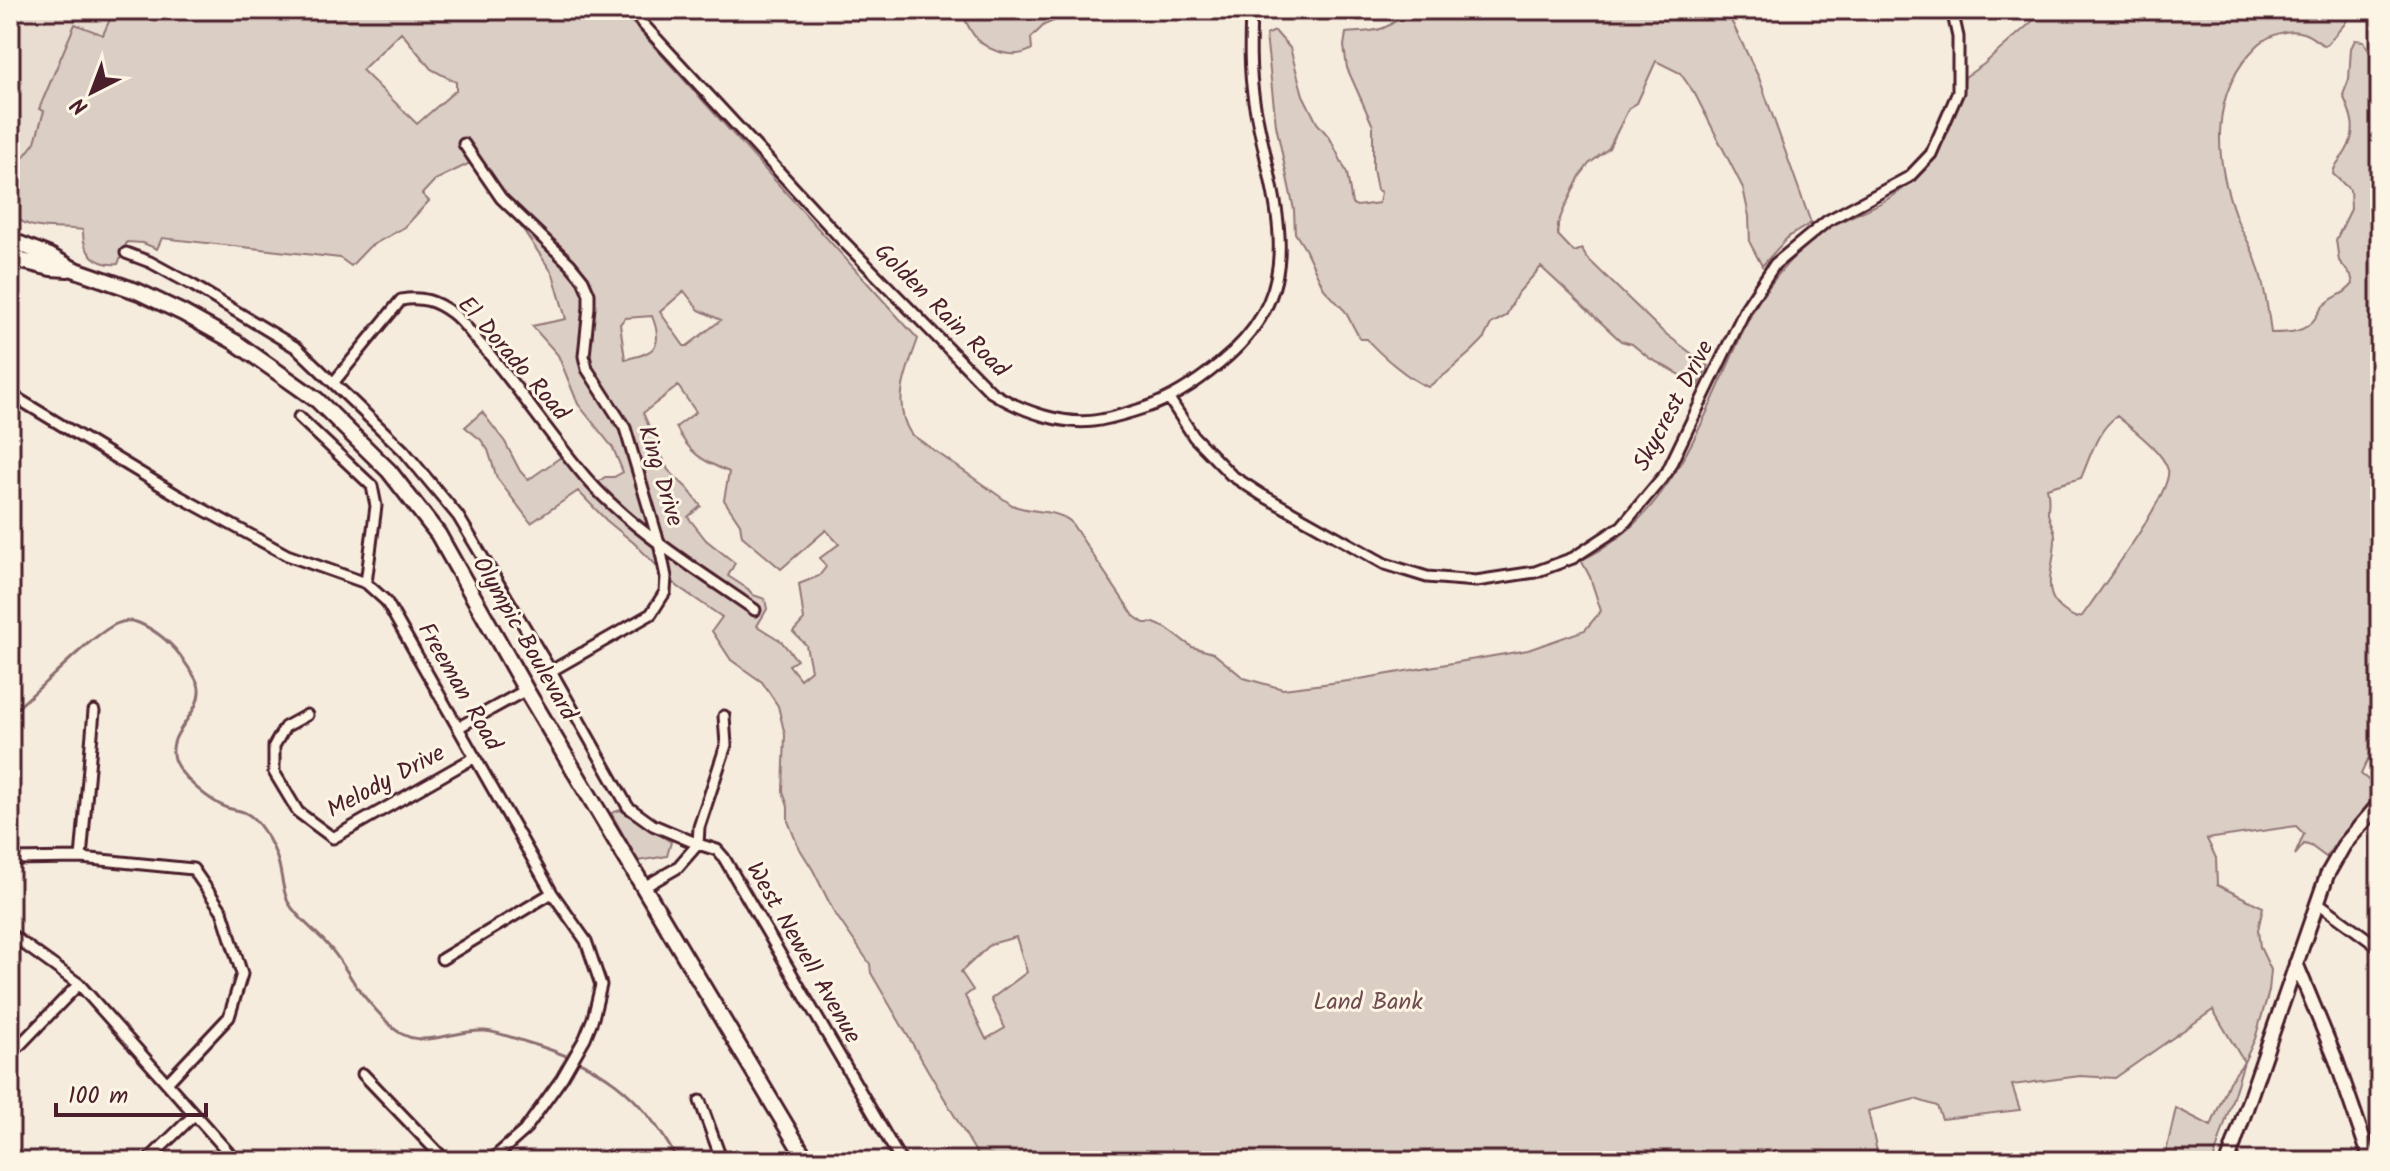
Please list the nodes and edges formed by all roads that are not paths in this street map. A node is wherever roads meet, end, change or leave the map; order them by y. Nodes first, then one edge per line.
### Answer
1 (633, 10) edge
2 (1251, 10) edge
3 (1952, 10) edge
4 (464, 144) dead end
5 (10, 240) edge
6 (126, 253) dead end
7 (10, 258) edge
8 (73, 269) junction
9 (334, 382) junction
10 (10, 394) edge
11 (1170, 400) junction
12 (299, 417) dead end
13 (659, 543) junction
14 (366, 583) junction
15 (755, 610) dead end
16 (551, 671) junction
17 (526, 690) junction
18 (94, 711) dead end
19 (307, 715) dead end
20 (724, 716) dead end
21 (459, 727) junction
22 (475, 757) junction
23 (2380, 803) edge
24 (698, 844) junction
25 (81, 858) junction
26 (10, 859) edge
27 (644, 887) junction
28 (552, 893) junction
29 (2317, 902) junction
30 (10, 934) edge
31 (2380, 948) edge
32 (442, 959) dead end
33 (2296, 963) junction
34 (79, 984) junction
35 (10, 1055) edge
36 (363, 1074) dead end
37 (167, 1083) junction
38 (700, 1101) dead end
39 (194, 1115) junction
40 (492, 1160) edge
41 (147, 1161) edge
42 (236, 1161) edge
43 (446, 1161) edge
44 (722, 1161) edge
45 (807, 1161) edge
46 (901, 1161) edge
47 (2228, 1161) edge
48 (2371, 1161) edge

1 - 11 street, Golden Rain Road
2 - 11 street, Golden Rain Road
3 - 11 street, Skycrest Drive
4 - 13 street, King Drive
5 - 8 main road, Olympic Boulevard
6 - 9 street, West Newell Avenue
7 - 8 main road, Olympic Boulevard
8 - 17 main road, Olympic Boulevard
9 - 13 street, El Dorado Road
9 - 16 street, West Newell Avenue
10 - 14 street, Freeman Road
12 - 14 street
13 - 15 street
13 - 16 street, King Drive
14 - 21 street, Freeman Road
16 - 24 street, West Newell Avenue
17 - 21 street
17 - 27 main road, Olympic Boulevard
18 - 25 street
19 - 22 street, Melody Drive
20 - 24 street
21 - 22 street, Freeman Road
22 - 28 street, Freeman Road
23 - 29 street
24 - 27 street
24 - 46 street, West Newell Avenue
25 - 26 street
25 - 37 street
27 - 45 main road, Olympic Boulevard
28 - 32 street
28 - 40 street, Freeman Road
29 - 31 street
29 - 33 street
30 - 34 street
33 - 47 street
33 - 48 street
34 - 35 street
34 - 37 street
36 - 43 street
37 - 39 street
38 - 44 street
39 - 41 street
39 - 42 street

